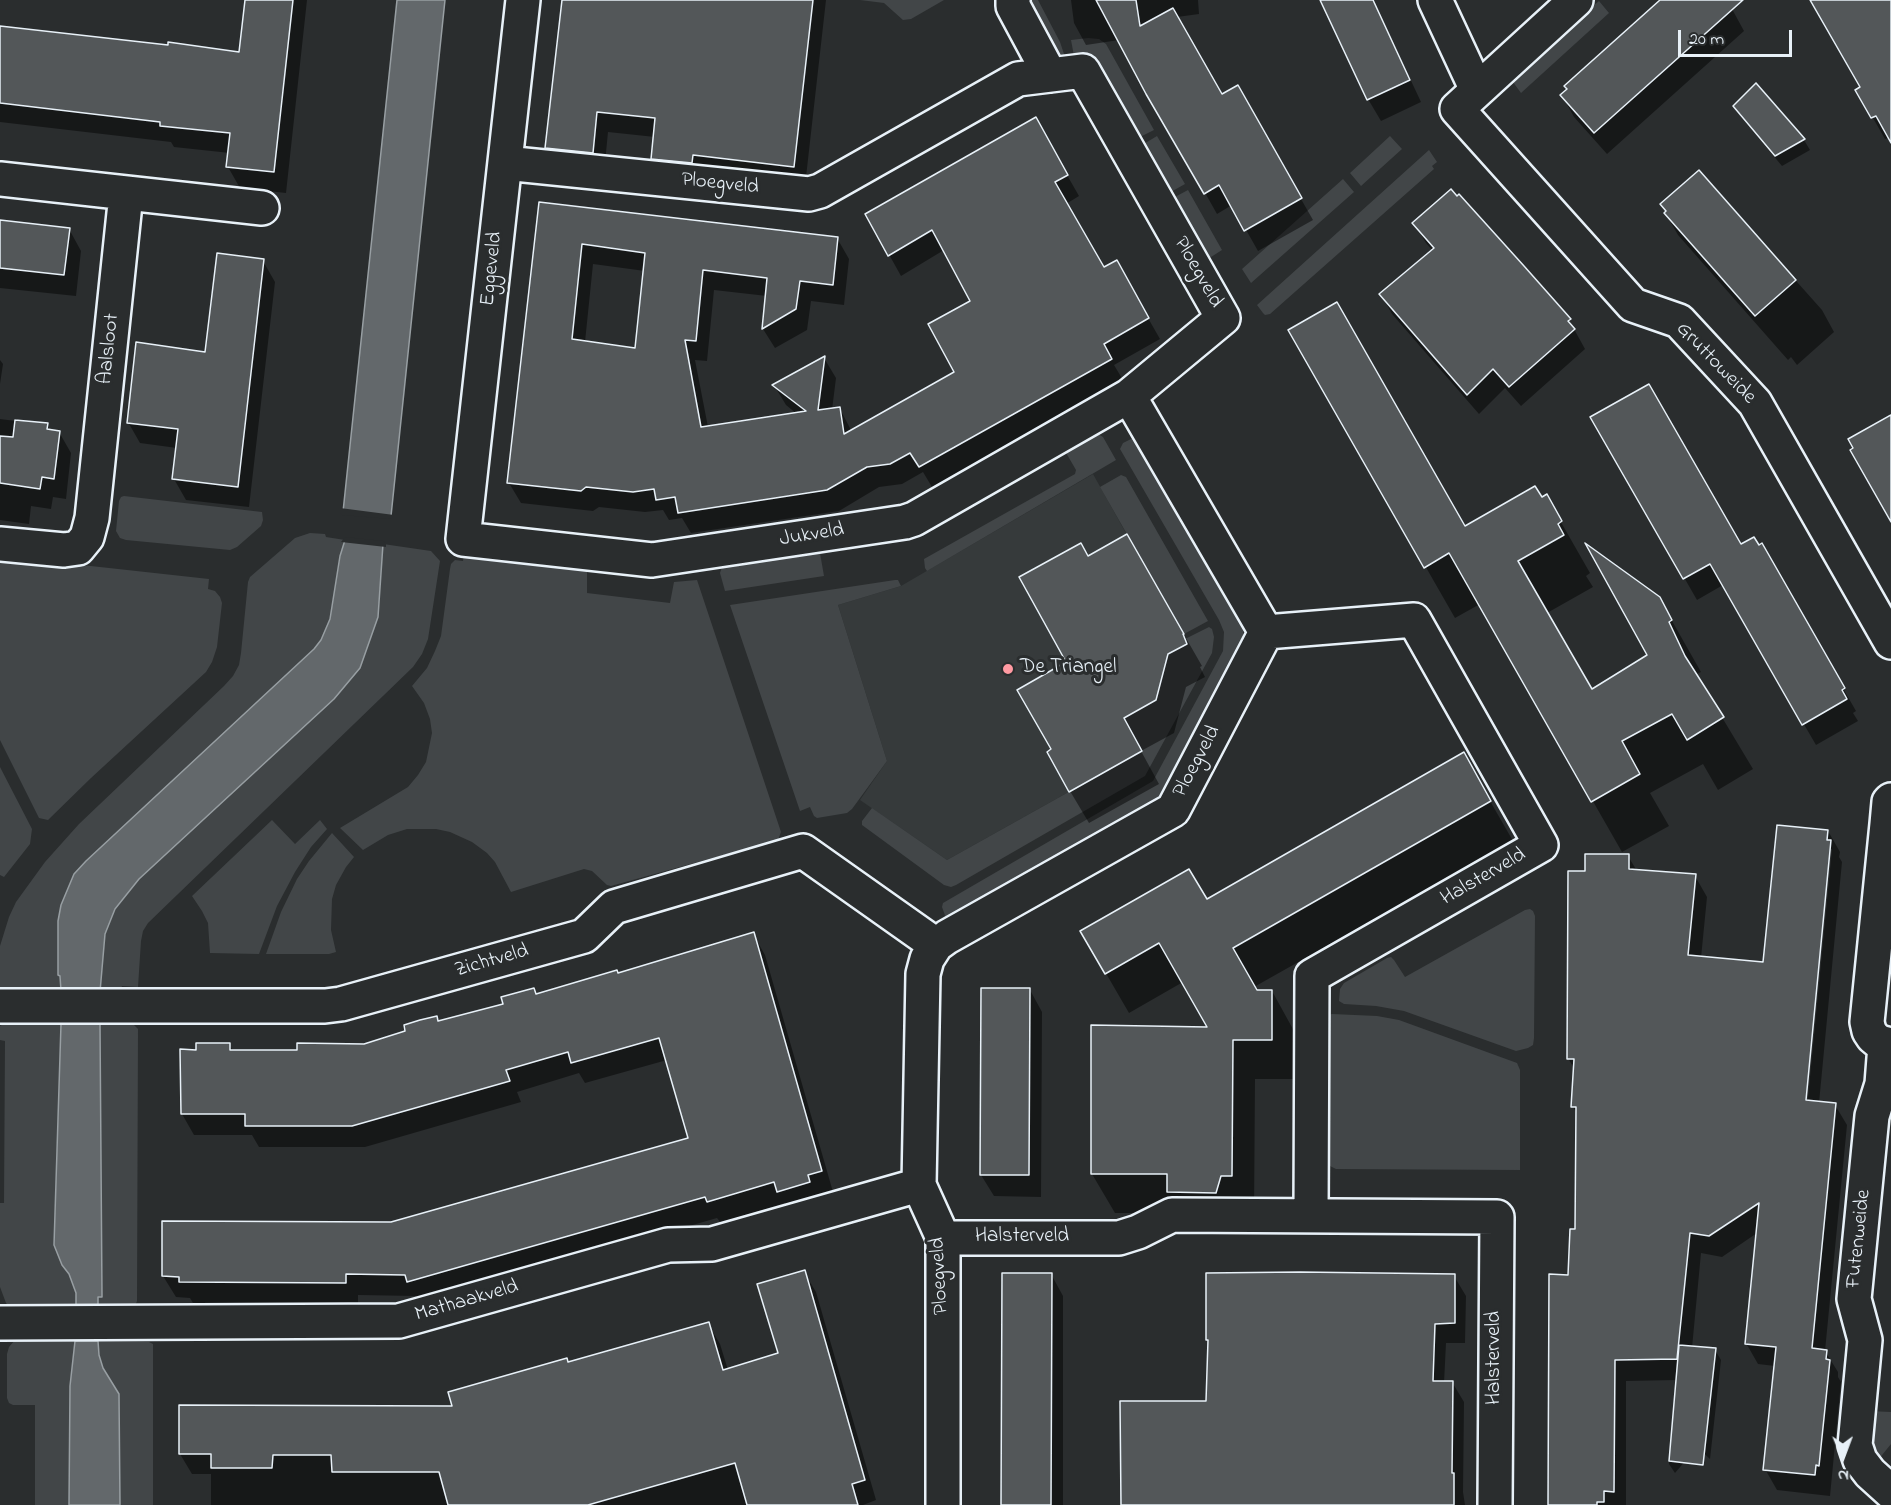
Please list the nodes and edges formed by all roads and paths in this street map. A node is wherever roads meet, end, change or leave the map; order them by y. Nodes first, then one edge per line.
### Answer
1 (524, 0) edge
2 (1012, 0) edge
3 (1435, 0) edge
4 (1576, 0) edge
5 (1050, 75) junction
6 (1467, 100) junction
7 (505, 163) junction
8 (0, 179) edge
9 (126, 194) junction
10 (262, 208) dead end
11 (1129, 396) junction
12 (463, 539) joint
13 (0, 544) edge
14 (1266, 632) junction
15 (1891, 642) edge
16 (1891, 800) edge
17 (936, 945) junction
18 (0, 1006) edge
19 (1888, 1045) edge
20 (919, 1185) junction
21 (1311, 1215) junction
22 (943, 1238) junction
23 (0, 1323) edge
24 (1891, 1492) edge
25 (943, 1505) edge
26 (1495, 1505) edge

1 - 7 street, Eggeveld
2 - 5 street
3 - 6 street, Gruttoweide
4 - 6 street
5 - 7 street, Ploegveld
5 - 11 street, Ploegveld
6 - 15 street, Gruttoweide
7 - 12 street, Eggeveld
8 - 9 street
9 - 10 street
9 - 13 street, Aalsloot
11 - 12 street, Jukveld
11 - 14 street
14 - 17 street, Ploegveld
14 - 21 street, Halsterveld
16 - 19 street
17 - 18 street, Zichtveld
17 - 20 street, Ploegveld
19 - 24 street, Futenweide
20 - 22 street, Ploegveld
20 - 23 street, Mathaakveld
21 - 22 street, Halsterveld
21 - 26 street, Halsterveld
22 - 25 street, Ploegveld

